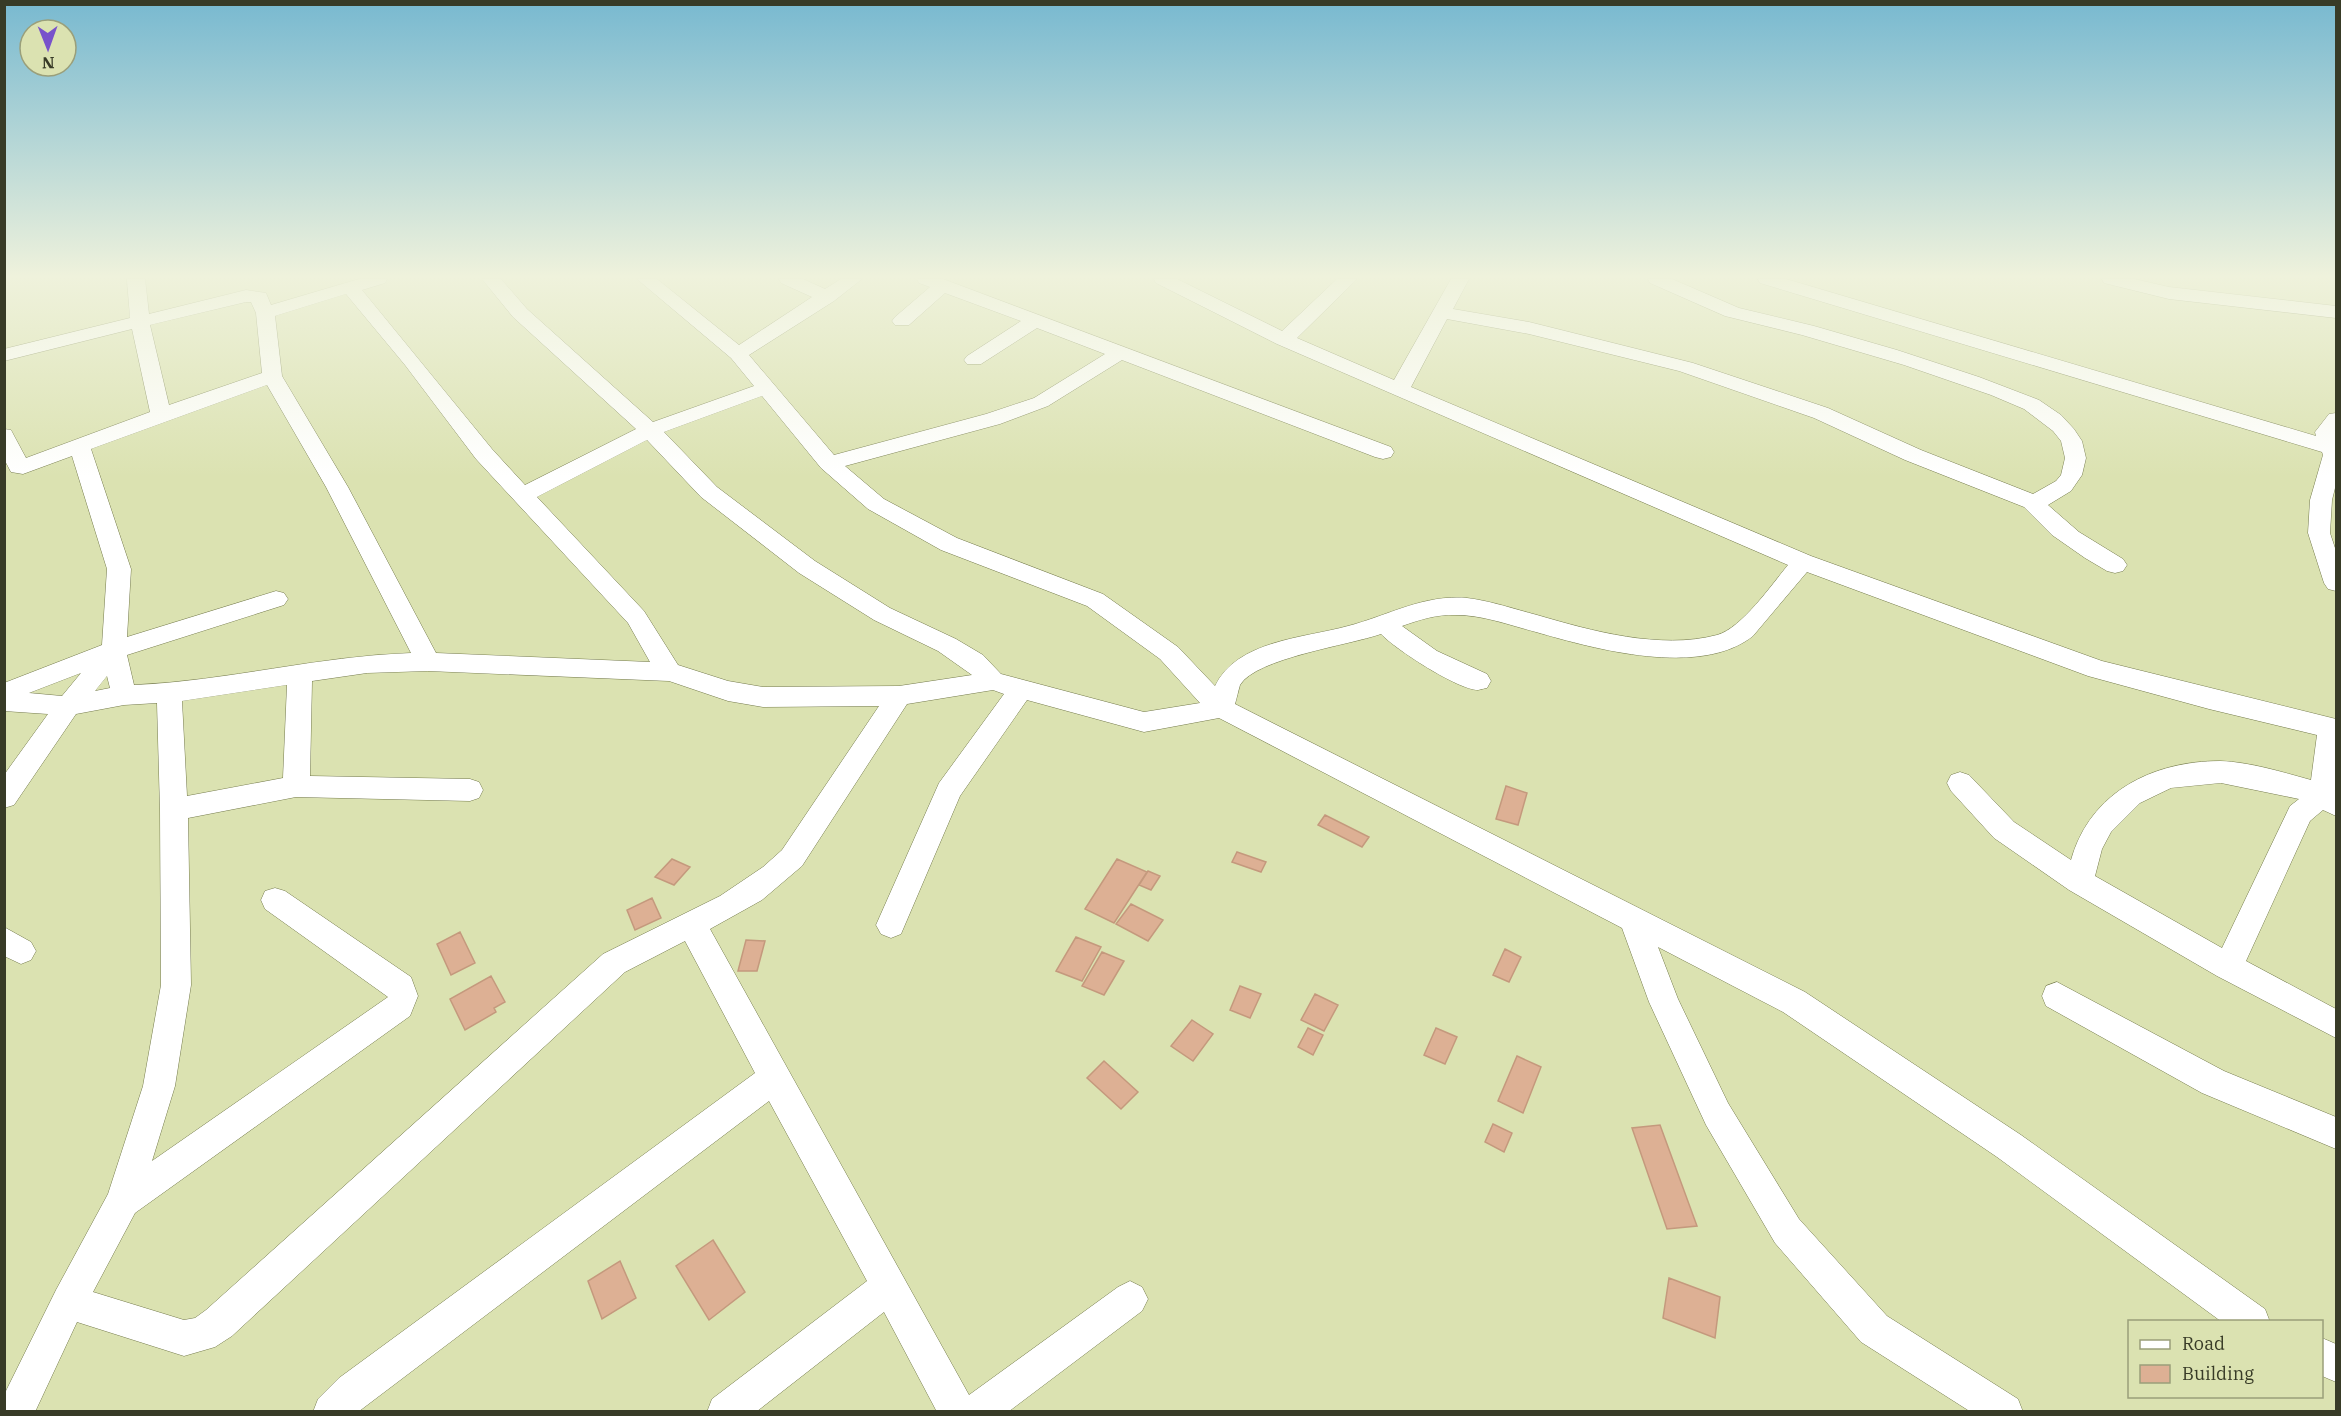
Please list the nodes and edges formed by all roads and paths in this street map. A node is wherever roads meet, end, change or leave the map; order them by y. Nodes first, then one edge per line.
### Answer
1 (45, 345) edge
2 (147, 345) edge
3 (269, 345) edge
4 (399, 345) edge
5 (556, 345) edge
6 (727, 345) edge
7 (752, 345) edge
8 (997, 345) edge
9 (1097, 345) edge
10 (1296, 345) edge
11 (1425, 345) edge
12 (1595, 345) edge
13 (1854, 345) edge
14 (1983, 345) edge
15 (738, 354) junction
16 (1119, 354) junction
17 (4, 355) edge
18 (974, 360) dead end
19 (272, 376) junction
20 (766, 388) junction
21 (1400, 388) junction
22 (160, 415) junction
23 (2337, 419) edge
24 (650, 430) junction
25 (4, 435) edge
26 (80, 447) junction
27 (2332, 448) edge
28 (1383, 452) dead end
29 (829, 463) junction
30 (523, 495) junction
31 (2032, 502) junction
32 (1803, 562) junction
33 (2115, 565) dead end
34 (2337, 583) edge
35 (276, 599) dead end
36 (1386, 624) junction
37 (114, 650) junction
38 (428, 662) junction
39 (669, 672) junction
40 (300, 673) junction
41 (993, 681) junction
42 (1478, 681) dead end
43 (1022, 688) junction
44 (4, 693) edge
45 (169, 693) junction
46 (124, 695) junction
47 (899, 696) junction
48 (4, 701) edge
49 (68, 706) junction
50 (1221, 708) junction
51 (2334, 729) edge
52 (1960, 783) dead end
53 (296, 786) junction
54 (470, 790) dead end
55 (4, 797) edge
56 (2329, 799) edge
57 (174, 810) junction
58 (2079, 880) junction
59 (275, 900) dead end
60 (1633, 919) junction
61 (692, 923) junction
62 (891, 925) dead end
63 (2228, 967) junction
64 (2058, 996) dead end
65 (2337, 1024) edge
66 (774, 1078) junction
67 (2337, 1133) edge
68 (123, 1201) junction
69 (889, 1286) junction
70 (1130, 1299) dead end
71 (68, 1302) junction
72 (2249, 1320) edge
73 (2323, 1357) edge
74 (2337, 1364) edge
75 (16, 1412) edge
76 (331, 1412) edge
77 (725, 1412) edge
78 (958, 1412) edge
79 (976, 1412) edge
80 (2005, 1412) edge

1 - 17 street
2 - 22 street
3 - 19 street
4 - 30 street
5 - 24 street
6 - 15 street
7 - 15 street
8 - 18 street
9 - 16 street
10 - 21 street
11 - 21 street
12 - 31 street
13 - 31 street
14 - 27 street
15 - 20 street
16 - 28 street
16 - 29 street
19 - 22 street
19 - 38 street
20 - 24 street
20 - 29 street
21 - 32 street
22 - 26 street
23 - 27 street
24 - 30 street
24 - 41 street
25 - 26 street
26 - 37 street
27 - 34 street
29 - 50 street
30 - 39 street
31 - 33 street
32 - 36 street
32 - 51 street
35 - 37 street
36 - 42 street
36 - 50 street
37 - 44 street
37 - 46 street
37 - 49 street
38 - 39 street
38 - 40 street
39 - 47 street
40 - 45 street
40 - 53 street
41 - 43 street
41 - 47 street
43 - 50 street
43 - 62 street
45 - 46 street
45 - 57 street
46 - 49 street
47 - 61 street
48 - 49 street
49 - 55 street
50 - 60 street
51 - 56 street
52 - 58 street
53 - 54 street
53 - 57 street
56 - 58 street
56 - 63 street
57 - 68 street
58 - 63 street
59 - 68 street
60 - 72 street
60 - 80 street
61 - 66 street
61 - 71 street
63 - 65 street
64 - 67 street
66 - 69 street
66 - 76 street
68 - 71 street
69 - 77 street
69 - 78 street
70 - 79 street
71 - 75 street
73 - 74 street

